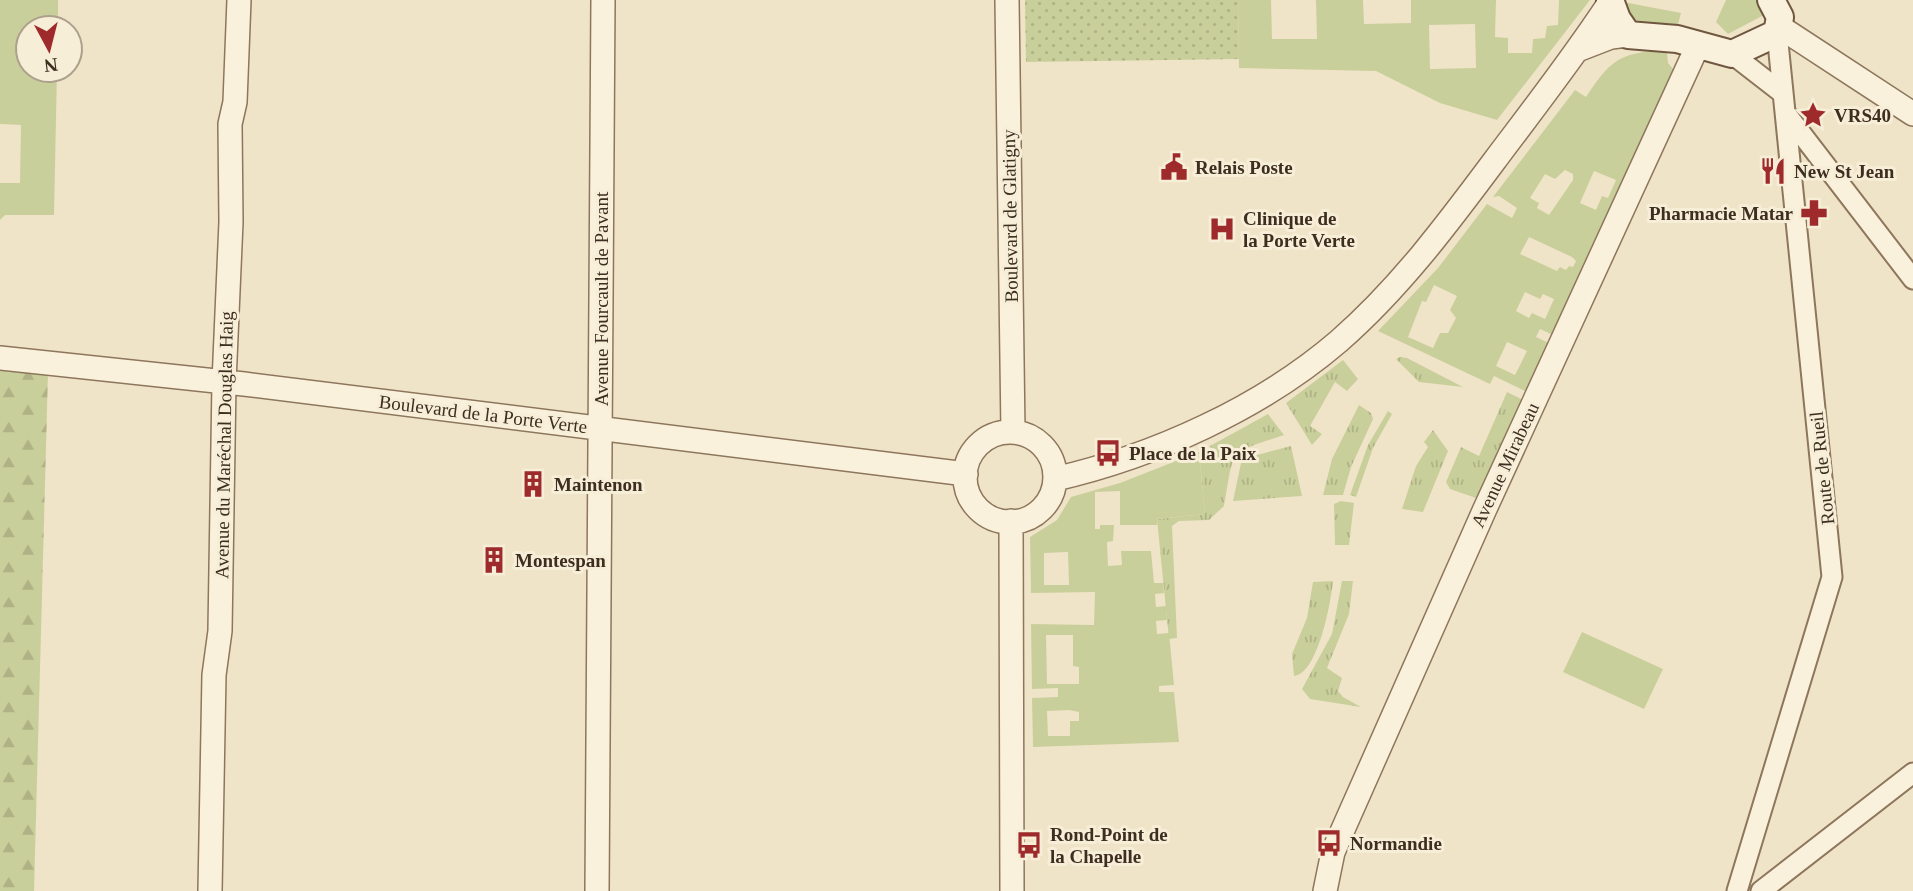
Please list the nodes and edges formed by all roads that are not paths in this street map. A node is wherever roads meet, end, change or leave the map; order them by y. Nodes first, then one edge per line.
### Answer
1 (239, 0) edge
2 (603, 0) edge
3 (1007, 0) edge
4 (1610, 1) edge
5 (1775, 12) edge
6 (1628, 35) junction
7 (1698, 45) junction
8 (1580, 49) junction
9 (1732, 54) junction
10 (1781, 92) junction
11 (1786, 114) junction
12 (1913, 114) edge
13 (1913, 279) edge
14 (0, 358) edge
15 (224, 382) junction
16 (600, 429) junction
17 (1013, 432) junction
18 (966, 474) junction
19 (1055, 479) junction
20 (1011, 521) junction
21 (1913, 773) edge
22 (211, 891) edge
23 (597, 891) edge
24 (1012, 891) edge
25 (1325, 891) edge
26 (1737, 891) edge
27 (1761, 891) edge

1 - 15 street, Avenue du Maréchal Douglas Haig
2 - 16 street, Avenue Fourcault de Pavant
3 - 17 street, Boulevard de Glatigny
4 - 6 main road
4 - 8 street
5 - 9 main road
5 - 10 street, Route de Rueil
5 - 12 street
6 - 7 main road
6 - 8 street
7 - 9 main road
7 - 25 street, Avenue Mirabeau
8 - 19 street
9 - 10 street
10 - 11 street, Route de Rueil
11 - 13 street
11 - 26 street, Route de Rueil
14 - 15 street, Boulevard de la Porte Verte
15 - 16 street, Boulevard de la Porte Verte
15 - 22 street, Avenue du Maréchal Douglas Haig
16 - 18 street, Boulevard de la Porte Verte
16 - 23 street, Avenue Fourcault de Pavant
17 - 18 street
17 - 19 street
18 - 20 street
19 - 20 street
20 - 24 street
21 - 27 street

